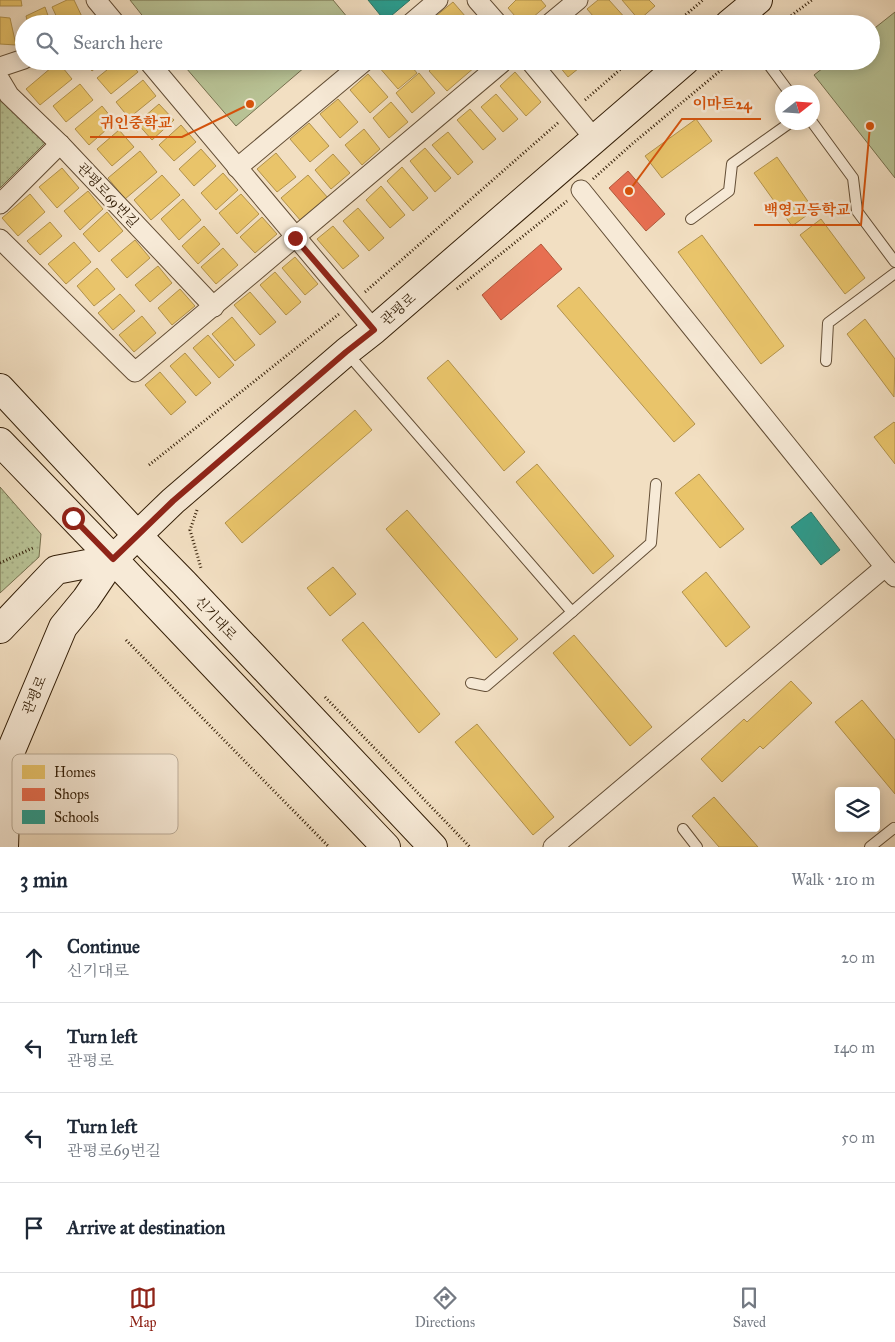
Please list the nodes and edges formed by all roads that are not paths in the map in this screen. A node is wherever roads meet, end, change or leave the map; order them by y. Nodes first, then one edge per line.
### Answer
1 (96, 0) edge
2 (438, 0) edge
3 (477, 0) edge
4 (578, 0) edge
5 (758, 0) edge
6 (107, 15) edge
7 (420, 15) edge
8 (490, 15) edge
9 (560, 15) edge
10 (742, 15) edge
11 (15, 62) edge
12 (0, 67) edge
13 (155, 70) edge
14 (354, 70) edge
15 (493, 70) edge
16 (537, 70) edge
17 (674, 70) edge
18 (773, 70) edge
19 (0, 80) edge
20 (784, 85) edge
21 (780, 130) edge
22 (818, 130) edge
23 (594, 138) junction
24 (60, 144) junction
25 (237, 168) junction
26 (581, 190) road end
27 (0, 204) edge
28 (691, 219) dead end
29 (295, 238) junction
30 (0, 239) edge
31 (895, 262) edge
32 (895, 273) edge
33 (214, 307) junction
34 (374, 330) junction
35 (346, 352) junction
36 (826, 361) dead end
37 (0, 388) edge
38 (0, 442) edge
39 (656, 484) dead end
40 (137, 536) junction
41 (113, 559) junction
42 (890, 572) edge
43 (572, 612) junction
44 (0, 629) edge
45 (471, 683) dead end
46 (7, 760) junction
47 (683, 829) dead end
48 (895, 829) edge
49 (4, 847) edge
50 (10, 847) edge
51 (386, 847) edge
52 (433, 847) edge
53 (552, 847) edge
54 (698, 847) edge
55 (870, 847) edge

1 - 6 street
2 - 7 street
3 - 8 street
4 - 9 street
5 - 10 street
11 - 12 street
13 - 25 street
14 - 25 street
15 - 29 street
16 - 23 street
17 - 23 street, 관평로
18 - 20 lane
19 - 24 street, 관평로69번길
21 - 28 lane
22 - 31 lane
23 - 34 street, 관평로
24 - 27 street
24 - 33 street, 관평로69번길
25 - 29 street
26 - 42 street
29 - 33 street
29 - 34 street
30 - 33 street
32 - 36 lane
34 - 35 street, 관평로
35 - 40 street, 관평로
35 - 43 lane
37 - 40 street, 신기대로
38 - 41 street
39 - 43 lane
40 - 41 street, 관평로
40 - 52 street, 신기대로
41 - 44 street
41 - 46 street, 관평로
41 - 51 street
42 - 53 street
43 - 45 lane
46 - 49 street, 관평로
46 - 50 street
47 - 54 lane
48 - 55 lane

